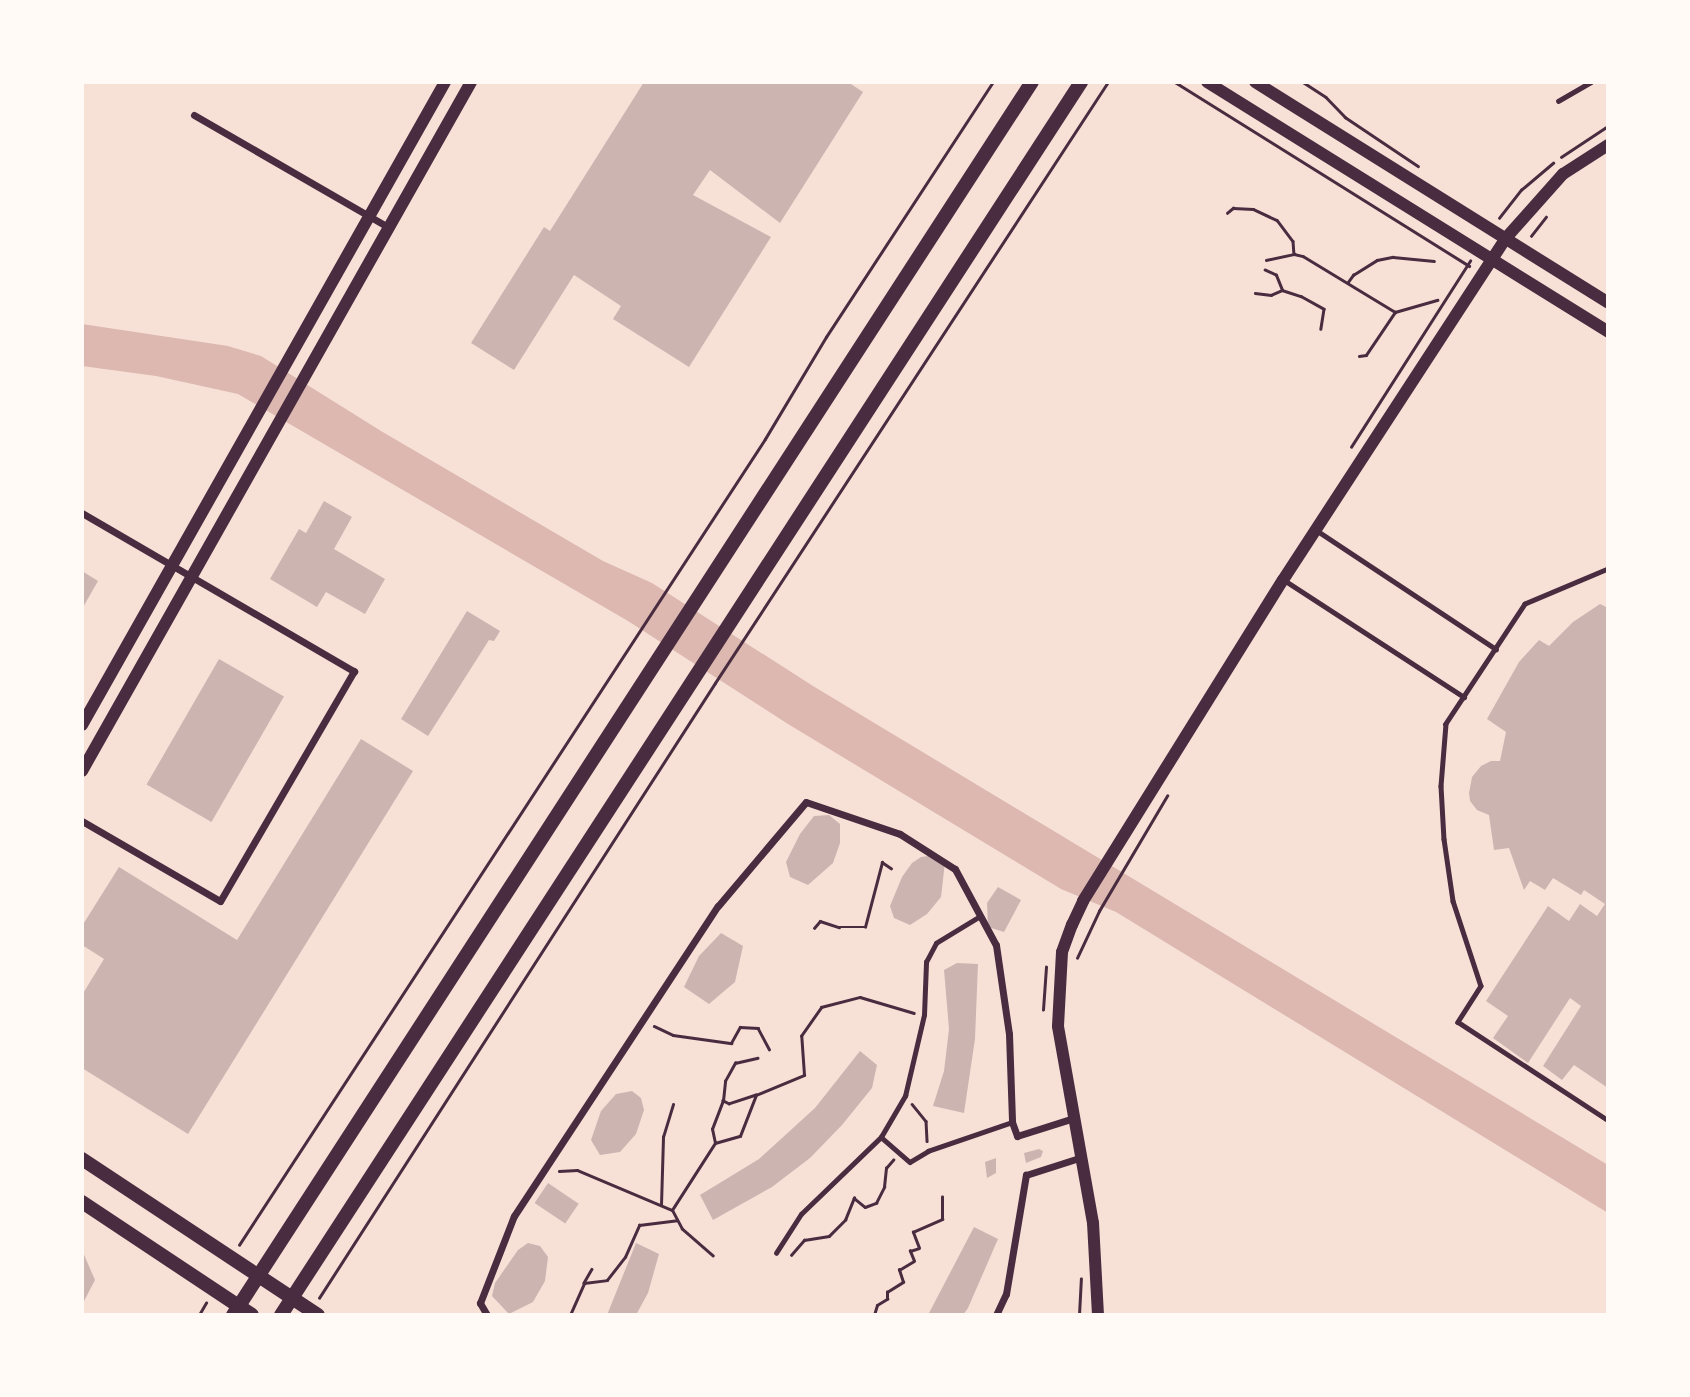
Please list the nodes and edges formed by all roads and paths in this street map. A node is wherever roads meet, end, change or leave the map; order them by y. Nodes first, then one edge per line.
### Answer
1 (445, 82) edge
2 (471, 82) edge
3 (993, 82) edge
4 (1032, 82) edge
5 (1081, 82) edge
6 (1108, 82) edge
7 (1175, 82) edge
8 (1207, 82) edge
9 (1255, 82) edge
10 (1303, 82) edge
11 (1591, 82) edge
12 (1558, 101) dead end
13 (194, 115) dead end
14 (1608, 145) edge
15 (1423, 169) dead end
16 (1488, 211) dead end
17 (1550, 211) dead end
18 (1227, 213) dead end
19 (370, 216) junction
20 (390, 228) junction
21 (1514, 228) junction
22 (1505, 239) junction
23 (1294, 254) junction
24 (1266, 260) dead end
25 (1492, 260) junction
26 (1434, 261) dead end
27 (1265, 270) dead end
28 (1482, 274) junction
29 (1347, 283) junction
30 (1282, 290) junction
31 (1255, 293) dead end
32 (1437, 300) dead end
33 (1608, 303) edge
34 (1395, 312) junction
35 (1321, 329) dead end
36 (1608, 332) edge
37 (1359, 356) dead end
38 (82, 513) edge
39 (1315, 529) junction
40 (173, 565) junction
41 (1608, 569) edge
42 (193, 576) junction
43 (1283, 580) junction
44 (1496, 649) junction
45 (1464, 697) junction
46 (82, 725) edge
47 (82, 772) edge
48 (1167, 795) dead end
49 (82, 821) edge
50 (891, 868) dead end
51 (980, 916) junction
52 (814, 928) dead end
53 (1075, 967) dead end
54 (924, 1015) junction
55 (642, 1021) junction
56 (769, 1049) dead end
57 (757, 1058) dead end
58 (756, 1095) junction
59 (905, 1096) junction
60 (723, 1101) junction
61 (673, 1105) dead end
62 (1075, 1117) junction
63 (1608, 1120) edge
64 (1012, 1122) junction
65 (881, 1137) junction
66 (715, 1143) junction
67 (928, 1151) junction
68 (899, 1154) junction
69 (1083, 1156) junction
70 (82, 1159) edge
71 (548, 1164) junction
72 (942, 1197) dead end
73 (82, 1202) edge
74 (661, 1206) junction
75 (672, 1210) junction
76 (677, 1220) junction
77 (776, 1253) dead end
78 (791, 1255) dead end
79 (713, 1256) dead end
80 (231, 1257) junction
81 (592, 1269) dead end
82 (260, 1275) junction
83 (584, 1283) junction
84 (213, 1290) junction
85 (292, 1297) junction
86 (242, 1312) edge
87 (315, 1312) edge
88 (199, 1315) edge
89 (281, 1315) edge
90 (487, 1315) edge
91 (570, 1315) edge
92 (810, 1315) edge
93 (820, 1315) edge
94 (874, 1315) edge
95 (996, 1315) edge
96 (1098, 1315) edge

1 - 19 main road
2 - 20 main road
3 - 80 path
4 - 82 main road
5 - 85 main road
6 - 87 path
7 - 28 path
8 - 25 main road
9 - 22 main road
10 - 15 path
11 - 12 lane
13 - 19 street
14 - 21 main road
16 - 21 path
17 - 21 path
18 - 23 path
19 - 20 street
19 - 40 main road
20 - 42 main road
21 - 22 main road
22 - 25 main road
22 - 33 main road
23 - 24 path
23 - 29 path
25 - 28 main road
25 - 36 main road
26 - 29 path
27 - 30 path
28 - 39 main road
29 - 34 path
30 - 31 path
30 - 35 path
32 - 34 path
34 - 37 path
38 - 40 street
39 - 43 main road
39 - 44 lane
40 - 42 street
40 - 46 main road
41 - 44 lane
42 - 47 main road
42 - 49 street
43 - 45 lane
43 - 62 main road
44 - 45 lane
45 - 63 lane
48 - 53 path
50 - 52 path
51 - 54 lane
51 - 55 street
51 - 64 street
54 - 58 path
54 - 59 lane
55 - 56 path
55 - 71 street
57 - 60 path
58 - 60 path
58 - 66 path
59 - 65 lane
59 - 67 path
60 - 66 path
61 - 74 path
62 - 64 street
62 - 69 main road
64 - 67 lane
65 - 68 lane
65 - 77 lane
66 - 75 path
67 - 68 lane
68 - 78 path
69 - 95 street
69 - 96 main road
70 - 80 main road
71 - 74 path
71 - 90 street
72 - 94 path
73 - 84 main road
74 - 75 path
75 - 76 path
76 - 79 path
76 - 83 path
80 - 82 main road
81 - 83 path
82 - 85 main road
82 - 86 main road
83 - 91 path
84 - 86 main road
84 - 88 path
85 - 87 main road
85 - 89 main road
92 - 93 lane

